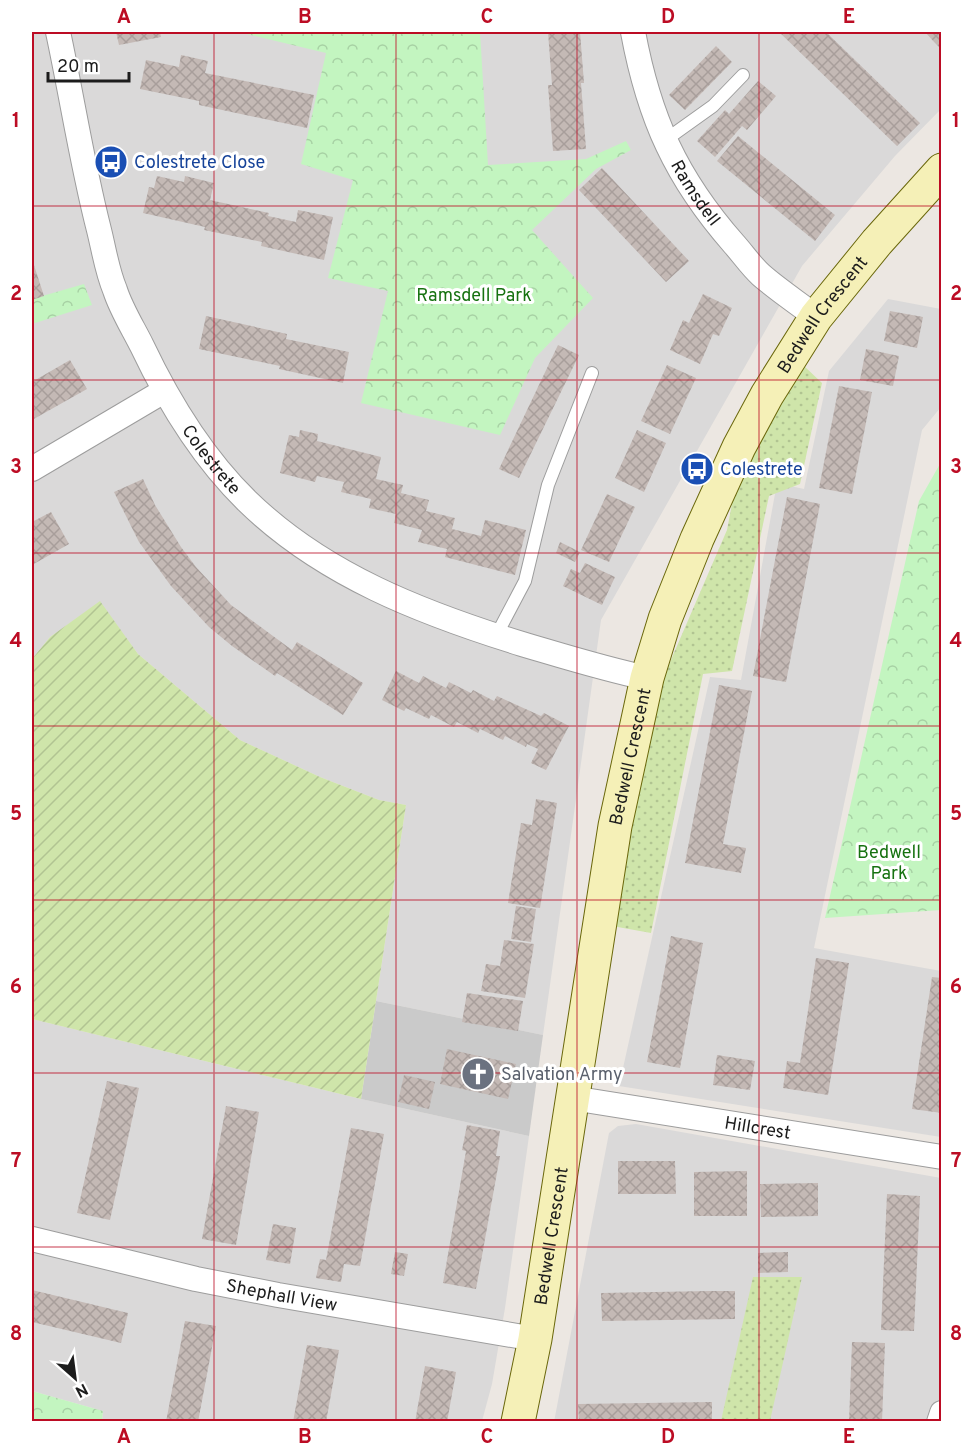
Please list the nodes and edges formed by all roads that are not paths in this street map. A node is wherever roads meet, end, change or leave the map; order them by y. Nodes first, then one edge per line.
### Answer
1 (58, 32) edge
2 (633, 32) edge
3 (743, 75) dead end
4 (664, 141) junction
5 (942, 170) edge
6 (816, 317) junction
7 (592, 373) dead end
8 (164, 391) junction
9 (32, 469) edge
10 (496, 636) junction
11 (647, 678) junction
12 (572, 1098) junction
13 (942, 1157) edge
14 (32, 1239) edge
15 (535, 1339) junction
16 (942, 1413) edge
17 (518, 1422) edge
18 (939, 1422) edge

1 - 8 street, Colestrete
2 - 4 street, Ramsdell
3 - 4 lane
4 - 6 street, Ramsdell
5 - 6 street, Bedwell Crescent
6 - 11 street, Bedwell Crescent
7 - 10 lane
8 - 9 street
8 - 10 street, Colestrete
10 - 11 street, Colestrete
11 - 12 street, Bedwell Crescent
12 - 13 street, Hillcrest
12 - 15 street, Bedwell Crescent
14 - 15 street, Shephall View
15 - 17 street, Bedwell Crescent
16 - 18 street

